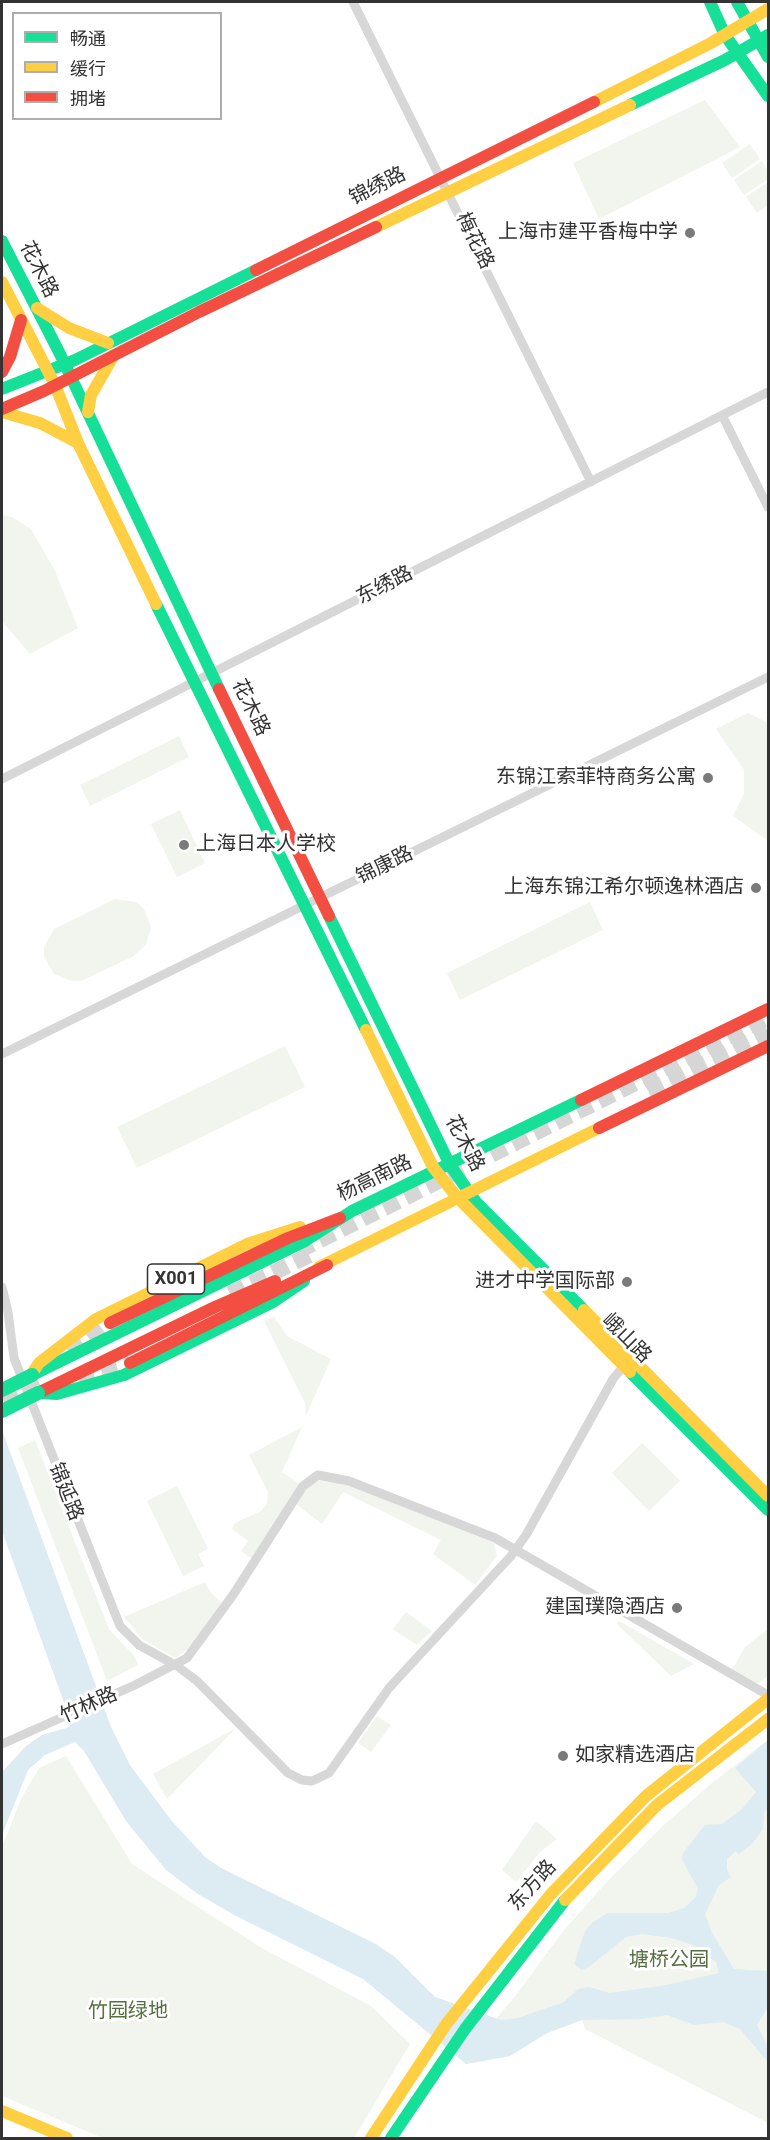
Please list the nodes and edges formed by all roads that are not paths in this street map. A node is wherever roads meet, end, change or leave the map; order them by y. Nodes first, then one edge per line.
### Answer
1 (353, 2) edge
2 (710, 2) edge
3 (736, 2) edge
4 (768, 9) edge
5 (747, 22) junction
6 (725, 35) junction
7 (763, 39) edge
8 (739, 52) junction
9 (768, 57) edge
10 (768, 96) edge
11 (441, 177) junction
12 (449, 192) junction
13 (2, 242) edge
14 (2, 282) edge
15 (36, 308) junction
16 (21, 320) junction
17 (111, 349) junction
18 (64, 363) junction
19 (2, 372) edge
20 (47, 372) junction
21 (71, 377) junction
22 (55, 385) junction
23 (2, 389) edge
24 (768, 392) edge
25 (2, 411) edge
26 (88, 414) junction
27 (722, 415) junction
28 (78, 443) junction
29 (591, 482) junction
30 (768, 507) edge
31 (211, 672) junction
32 (768, 677) edge
33 (194, 682) junction
34 (2, 779) edge
35 (320, 898) junction
36 (304, 906) junction
37 (768, 1009) edge
38 (768, 1046) edge
39 (2, 1054) edge
40 (450, 1165) junction
41 (436, 1171) junction
42 (461, 1193) junction
43 (340, 1218) junction
44 (327, 1265) junction
45 (2, 1287) edge
46 (110, 1323) tunnel mouth
47 (627, 1361) junction
48 (130, 1363) tunnel mouth
49 (32, 1375) junction
50 (2, 1390) edge
51 (38, 1393) junction
52 (2, 1411) edge
53 (768, 1496) edge
54 (768, 1510) edge
55 (517, 1549) junction
56 (177, 1666) junction
57 (768, 1697) edge
58 (768, 1719) edge
59 (4, 1743) edge
60 (2, 2111) edge
61 (67, 2139) edge
62 (371, 2139) edge
63 (391, 2139) edge

1 - 11 street, 梅花路
2 - 6 main road
3 - 5 main road
4 - 5 main road, 锦绣路
5 - 6 main road, 锦绣路
5 - 7 main road
6 - 8 main road
6 - 11 main road, 锦绣路
7 - 8 main road, 锦绣路
7 - 9 main road
8 - 10 main road
8 - 12 main road, 锦绣路
11 - 12 street, 梅花路
11 - 17 main road, 锦绣路
12 - 17 main road, 锦绣路
12 - 29 street, 梅花路
13 - 15 main road, 花木路
14 - 16 main road, 花木路
15 - 17 main road
15 - 18 main road, 花木路
16 - 19 main road
16 - 20 main road, 花木路
17 - 18 main road, 锦绣路
17 - 21 main road, 锦绣路
17 - 26 main road
18 - 20 main road, 锦绣路
18 - 21 main road, 花木路
20 - 22 main road, 花木路
20 - 23 main road, 锦绣路
21 - 22 main road, 锦绣路
21 - 26 main road, 花木路
22 - 25 main road, 锦绣路
22 - 28 main road, 花木路
24 - 27 street, 东绣路
25 - 28 main road
26 - 31 main road, 花木路
27 - 29 street, 东绣路
27 - 30 street
28 - 33 main road, 花木路
29 - 31 street, 东绣路
31 - 33 street, 东绣路
31 - 35 main road, 花木路
32 - 35 street, 锦康路
33 - 34 street, 东绣路
33 - 36 main road, 花木路
35 - 36 street, 锦康路
35 - 40 main road, 花木路
36 - 39 street, 锦康路
36 - 41 main road, 花木路
37 - 40 main road, 杨高南路 / X001
38 - 42 main road, X001
40 - 41 main road, 杨高南路 / X001
40 - 42 main road, 花木路
41 - 42 main road, 花木路
41 - 43 main road, 杨高南路 / X001
42 - 44 main road, X001
42 - 47 main road, 峨山路
43 - 46 main road
43 - 49 main road, 杨高南路 / X001
43 - 49 main road, X001
44 - 48 main road
44 - 51 main road, X001
44 - 51 main road, X001
45 - 56 street, 锦延路
47 - 53 main road, 峨山路
47 - 54 main road, 峨山路
47 - 55 street
49 - 50 main road, 杨高南路 / X001, bridge
51 - 52 main road, X001, bridge
55 - 56 street
55 - 56 street, 锦延路
55 - 57 street
56 - 59 street, 竹林路
57 - 62 main road, 东方路
58 - 63 main road, 东方路
60 - 61 main road

